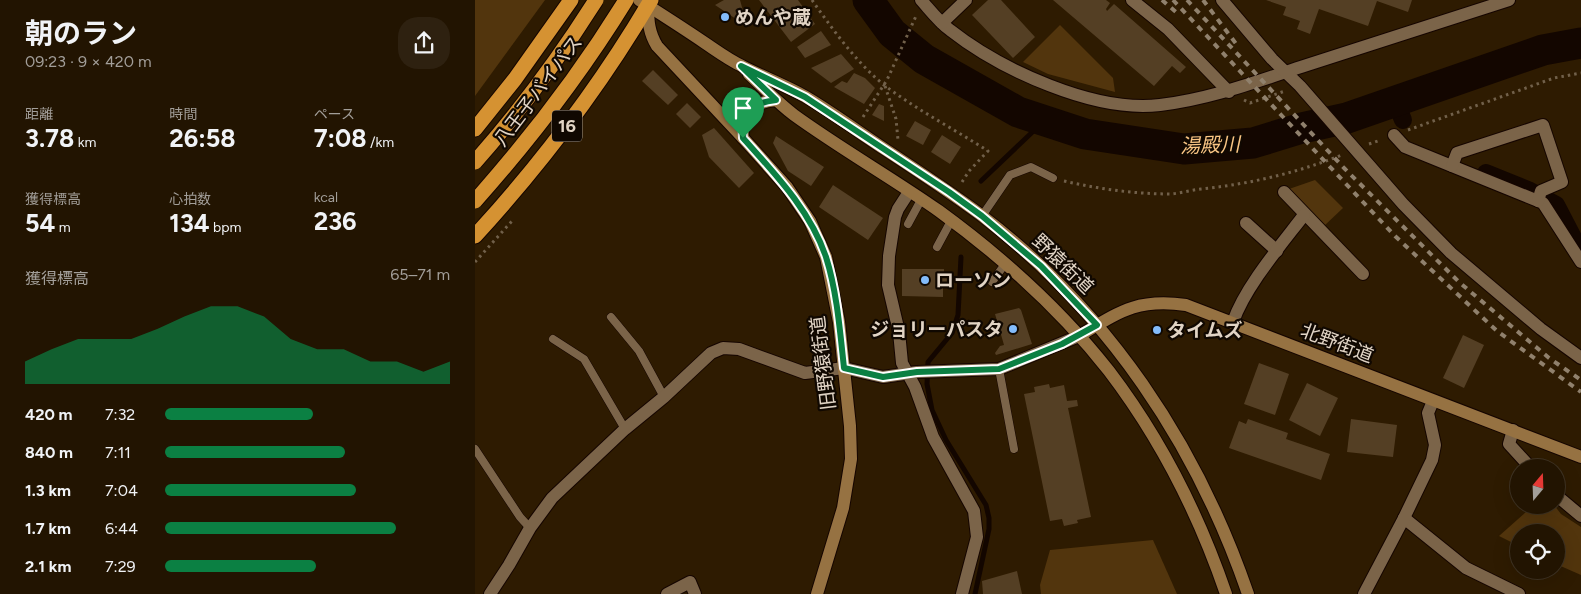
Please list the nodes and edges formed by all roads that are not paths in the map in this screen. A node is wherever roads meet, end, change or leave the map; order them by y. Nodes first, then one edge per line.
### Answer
1 (571, 0) edge
2 (596, 0) edge
3 (626, 0) edge
4 (966, 0) edge
5 (1132, 0) edge
6 (1222, 0) edge
7 (1509, 0) edge
8 (646, 2) edge
9 (919, 6) edge
10 (942, 23) junction
11 (741, 66) junction
12 (1287, 72) junction
13 (1229, 92) junction
14 (776, 100) junction
15 (475, 129) edge
16 (1394, 135) road end
17 (743, 138) junction
18 (475, 162) edge
19 (1452, 166) junction
20 (1053, 178) road end
21 (909, 192) junction
22 (1284, 192) dead end
23 (921, 200) junction
24 (1538, 201) junction
25 (475, 202) edge
26 (1304, 215) junction
27 (982, 216) junction
28 (951, 220) junction
29 (1246, 222) dead end
30 (909, 224) dead end
31 (475, 236) edge
32 (937, 247) dead end
33 (1277, 251) junction
34 (1581, 262) edge
35 (1005, 264) junction
36 (1363, 274) dead end
37 (992, 282) dead end
38 (611, 317) dead end
39 (1233, 322) junction
40 (1097, 325) junction
41 (1079, 336) junction
42 (553, 339) dead end
43 (1581, 358) edge
44 (844, 368) junction
45 (999, 369) junction
46 (912, 373) junction
47 (664, 397) junction
48 (1433, 401) junction
49 (625, 429) junction
50 (1513, 430) junction
51 (1014, 449) dead end
52 (476, 453) edge
53 (1581, 457) edge
54 (1523, 459) edge
55 (1565, 504) edge
56 (1581, 516) edge
57 (1404, 518) junction
58 (529, 528) junction
59 (489, 594) edge
60 (667, 594) edge
61 (695, 594) edge
62 (817, 594) edge
63 (962, 594) edge
64 (1227, 594) edge
65 (1248, 594) edge
66 (1364, 594) edge
67 (1519, 594) edge

1 - 15 highway
2 - 18 highway, 八王子バイパス / 16, bridge
3 - 25 highway, 八王子バイパス / 16, bridge
4 - 10 street
5 - 13 street
6 - 12 street
7 - 12 street
8 - 11 main road, 野猿街道
8 - 17 main road, 旧野猿街道
8 - 31 highway, 16
9 - 10 street
10 - 13 street
11 - 14 main road, 野猿街道
11 - 27 main road, 野猿街道
12 - 13 street
12 - 43 street
14 - 17 main road
14 - 21 main road, 野猿街道
16 - 19 street
17 - 44 main road, 旧野猿街道
19 - 24 street
19 - 24 street
20 - 27 lane
21 - 23 main road, 野猿街道
21 - 46 street
22 - 26 street
23 - 28 main road, 野猿街道
23 - 30 lane
24 - 34 street
26 - 33 street
26 - 36 street
27 - 40 main road, 野猿街道
28 - 32 lane
28 - 35 main road, 野猿街道
29 - 33 street
33 - 39 street
35 - 37 lane
35 - 41 main road, 野猿街道
38 - 47 lane
39 - 40 main road, 北野街道
39 - 48 main road, 北野街道
40 - 41 main road, 北野街道
40 - 65 main road, 野猿街道
41 - 45 street
41 - 64 main road, 野猿街道
42 - 49 lane
44 - 46 street
44 - 47 street
44 - 62 main road, 旧野猿街道
45 - 46 street
45 - 51 lane
46 - 63 street
47 - 49 street
48 - 50 main road, 北野街道
48 - 57 street
49 - 58 street
50 - 53 main road, 北野街道
50 - 54 street
52 - 58 lane
55 - 56 street
57 - 66 street
57 - 67 street
58 - 59 street
60 - 61 street

